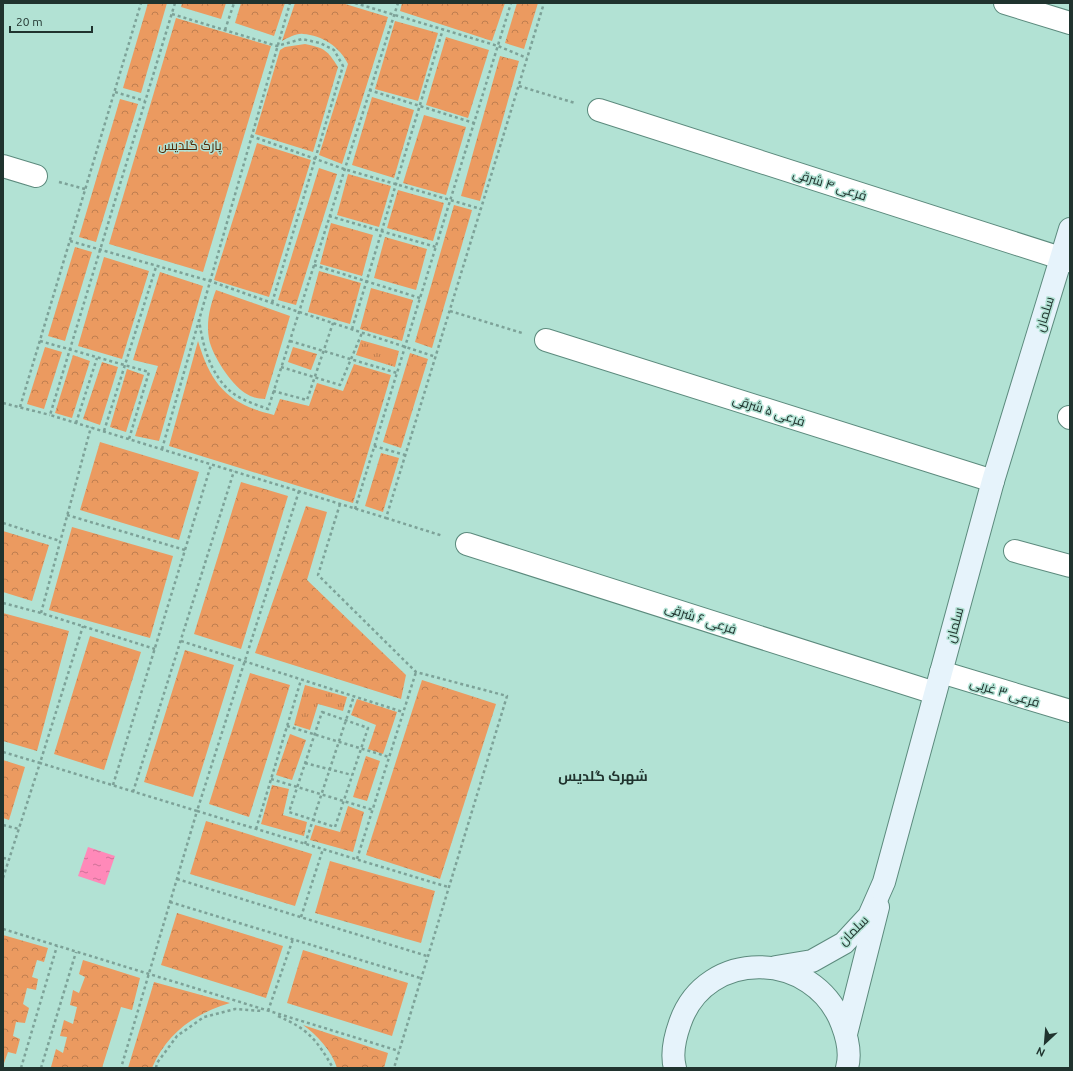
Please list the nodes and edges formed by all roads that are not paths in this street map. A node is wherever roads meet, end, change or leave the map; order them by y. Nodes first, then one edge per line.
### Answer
1 (1005, 3) edge
2 (1070, 23) edge
3 (598, 110) road end
4 (3, 166) edge
5 (36, 176) dead end
6 (1070, 229) edge
7 (1066, 260) edge
8 (546, 340) road end
9 (993, 481) junction
10 (467, 544) road end
11 (1016, 551) dead end
12 (1070, 566) edge
13 (938, 683) junction
14 (1070, 711) edge
15 (884, 882) junction
16 (776, 967) junction
17 (846, 1034) junction
18 (675, 1038) junction
19 (664, 1068) edge
20 (675, 1068) edge
21 (847, 1068) edge

1 - 2 street
3 - 7 street, فرعی ۴ شرقی
4 - 5 street
6 - 7 street, سلمان
7 - 9 street, سلمان
8 - 9 street, فرعی ۵ شرقی
9 - 13 street, سلمان
10 - 13 street, فرعی ۶ شرقی
11 - 12 street
13 - 14 street, فرعی ۳ غربی
13 - 15 street, سلمان
15 - 16 street, سلمان
15 - 17 street
16 - 17 street
16 - 18 street
17 - 21 street
18 - 19 street
18 - 20 street

